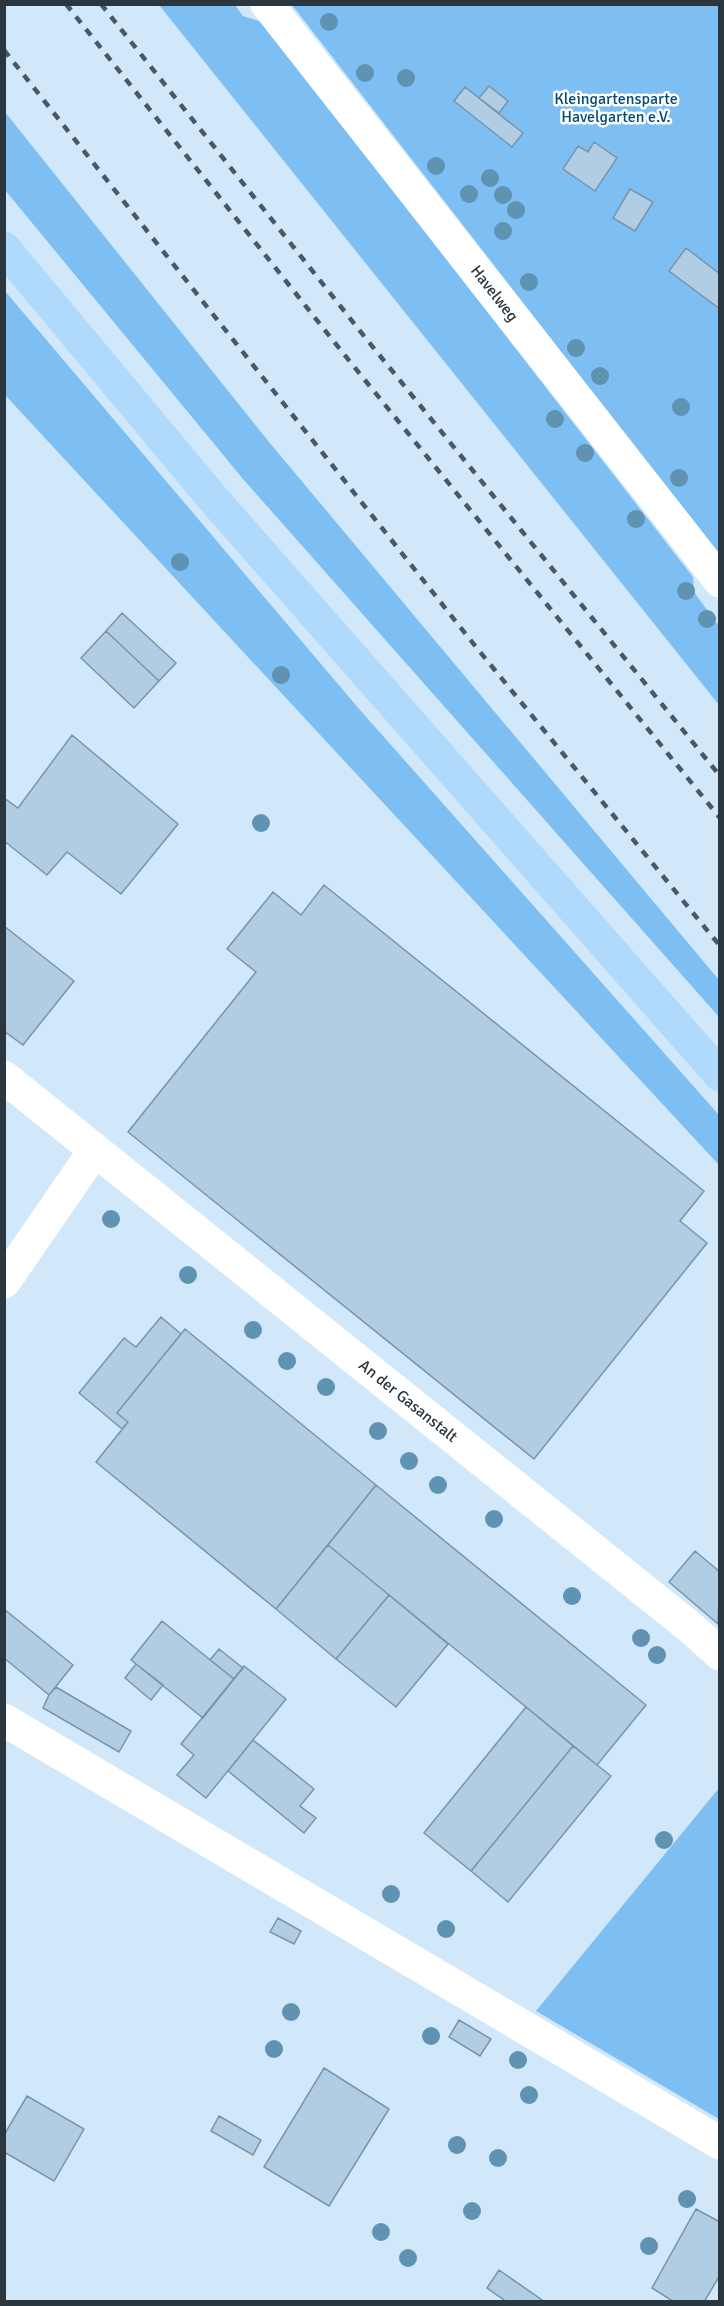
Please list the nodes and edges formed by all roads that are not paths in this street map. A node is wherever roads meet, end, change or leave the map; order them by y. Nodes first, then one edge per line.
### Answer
1 (267, 4) edge
2 (4, 248) edge
3 (720, 581) edge
4 (720, 1075) edge
5 (4, 1077) edge
6 (95, 1150) junction
7 (4, 1282) edge
8 (720, 1654) edge
9 (4, 1720) edge
10 (720, 2143) edge

1 - 3 street, Havelweg
2 - 4 main road
5 - 6 street, An der Gasanstalt
6 - 7 street
6 - 8 street, An der Gasanstalt
9 - 10 street

